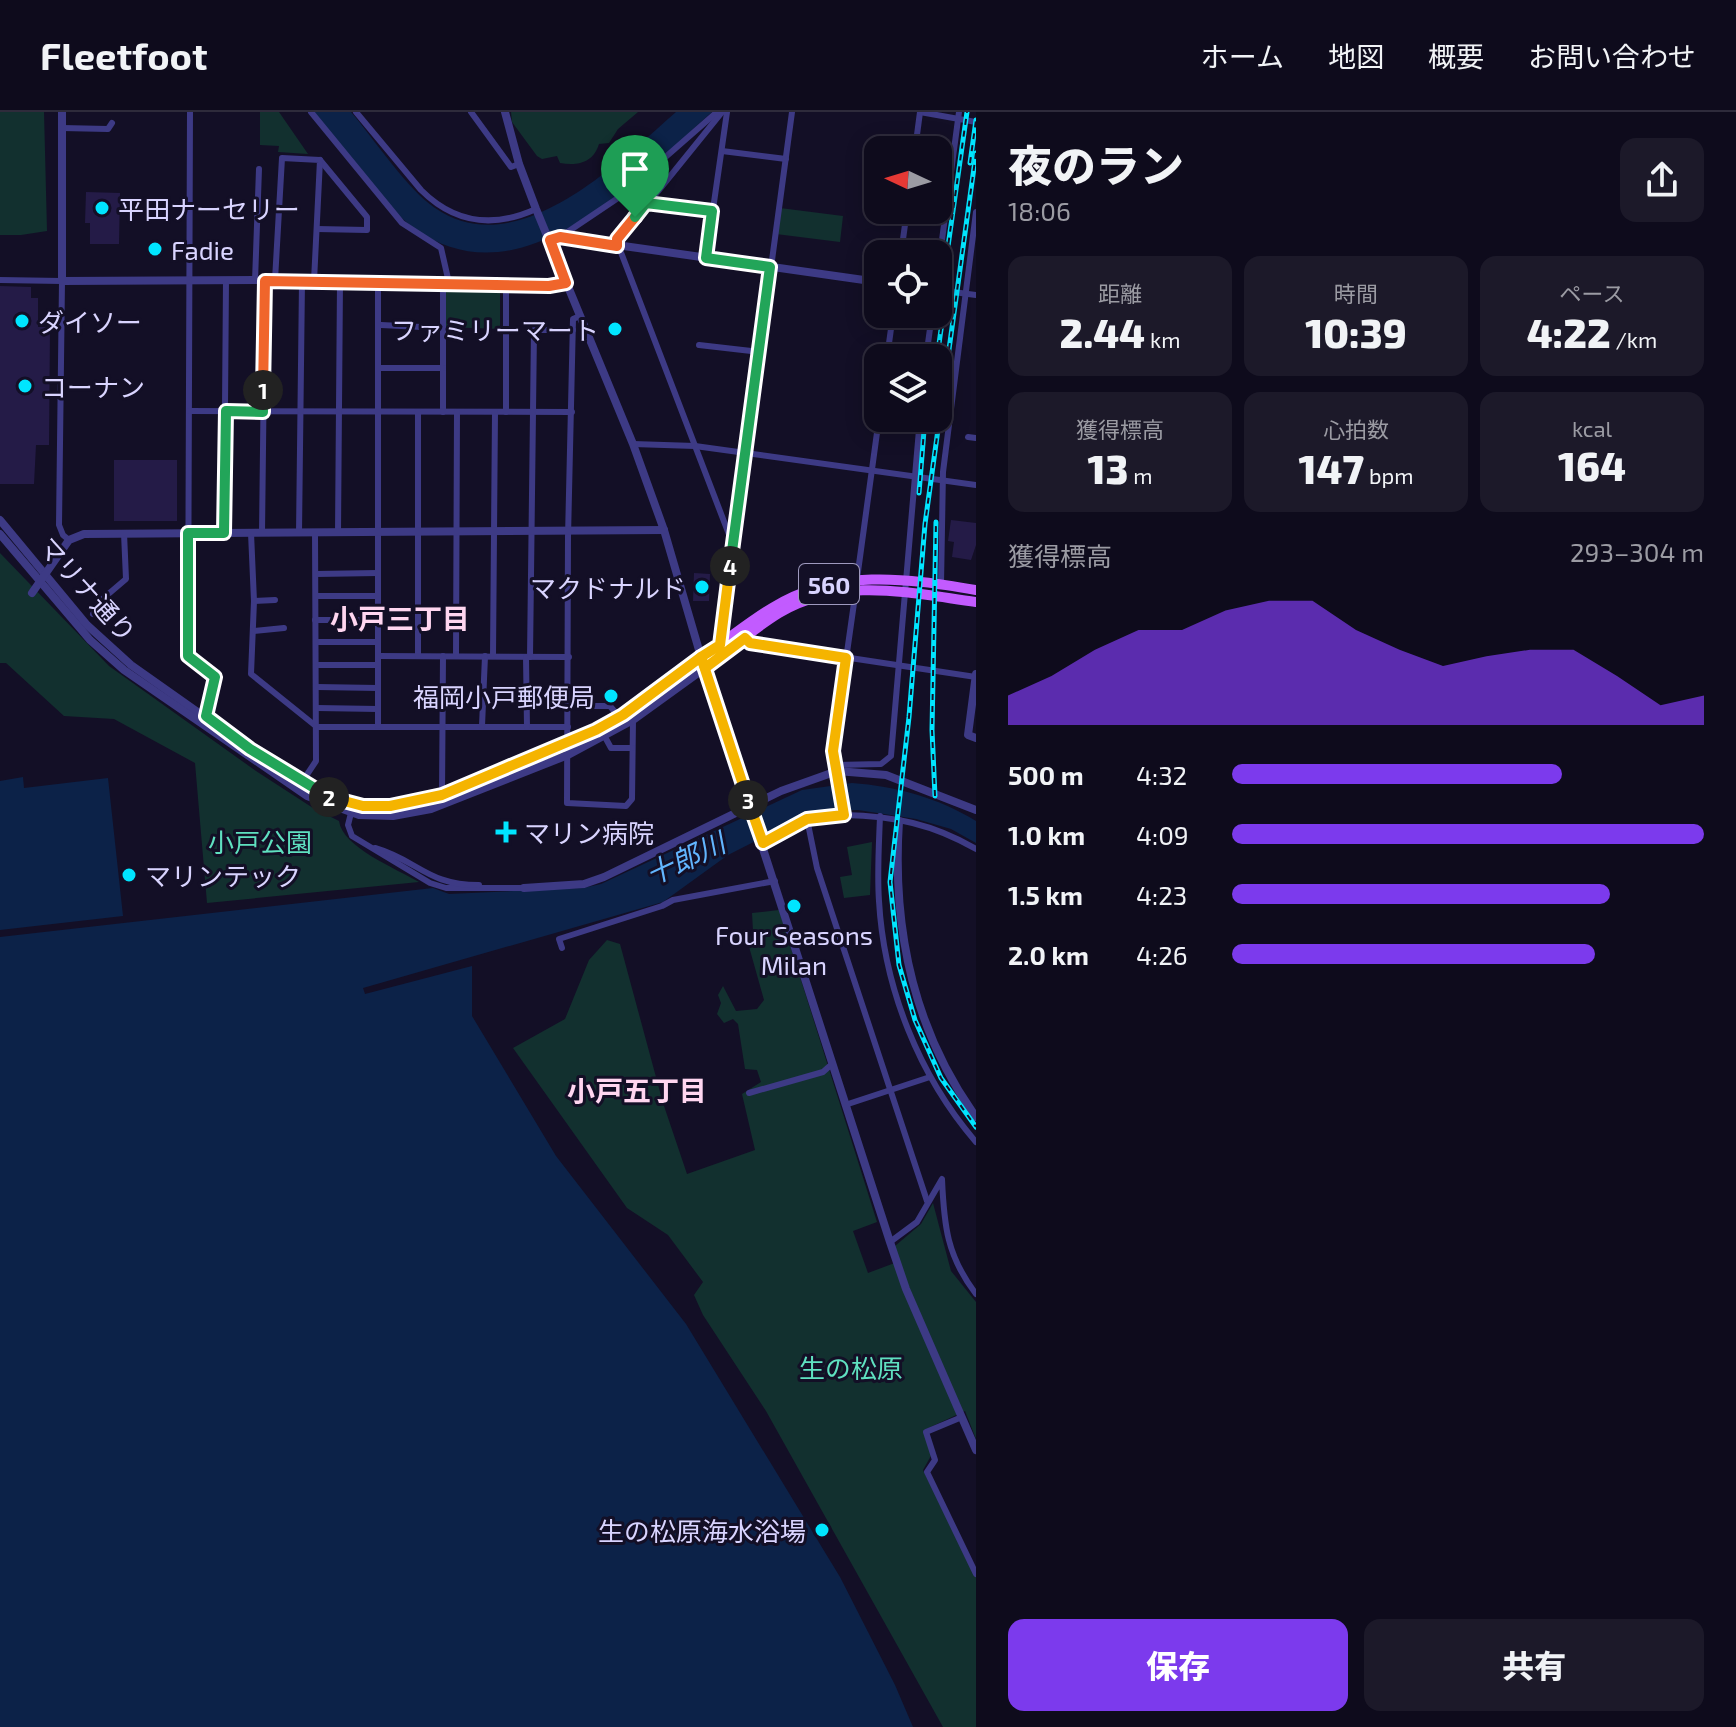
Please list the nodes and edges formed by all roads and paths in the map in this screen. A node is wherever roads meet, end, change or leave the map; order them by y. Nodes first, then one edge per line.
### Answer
1 (62, 112) edge
2 (190, 112) edge
3 (311, 112) edge
4 (356, 112) edge
5 (471, 112) edge
6 (505, 112) edge
7 (722, 112) edge
8 (792, 112) edge
9 (920, 112) edge
10 (959, 116) edge
11 (976, 122) edge
12 (112, 123) dead end
13 (62, 128) junction
14 (917, 136) edge
15 (722, 151) junction
16 (786, 159) junction
17 (320, 160) junction
18 (519, 164) junction
19 (259, 169) dead end
20 (952, 172) edge
21 (646, 203) junction
22 (536, 209) junction
23 (712, 211) junction
24 (976, 214) edge
25 (317, 229) junction
26 (560, 237) junction
27 (550, 240) junction
28 (617, 246) junction
29 (706, 258) junction
30 (770, 267) junction
31 (0, 280) edge
32 (188, 280) junction
33 (226, 280) junction
34 (275, 280) junction
35 (864, 280) edge
36 (62, 281) junction
37 (260, 281) junction
38 (302, 281) junction
39 (314, 281) junction
40 (340, 282) junction
41 (378, 282) junction
42 (446, 282) junction
43 (566, 283) junction
44 (506, 285) junction
45 (952, 292) edge
46 (964, 294) junction
47 (976, 295) edge
48 (580, 316) junction
49 (381, 325) junction
50 (442, 328) junction
51 (573, 330) junction
52 (699, 345) dead end
53 (760, 352) junction
54 (380, 368) junction
55 (443, 368) junction
56 (189, 411) junction
57 (226, 411) junction
58 (263, 412) junction
59 (301, 412) junction
60 (340, 412) junction
61 (380, 412) junction
62 (418, 412) junction
63 (443, 412) junction
64 (457, 412) junction
65 (495, 412) junction
66 (506, 412) junction
67 (534, 412) junction
68 (572, 412) junction
69 (877, 432) edge
70 (919, 432) edge
71 (633, 444) junction
72 (695, 446) junction
73 (745, 454) junction
74 (873, 470) junction
75 (915, 476) junction
76 (943, 480) junction
77 (976, 485) edge
78 (0, 520) edge
79 (664, 530) junction
80 (124, 533) junction
81 (188, 533) junction
82 (224, 533) junction
83 (251, 533) junction
84 (262, 533) junction
85 (299, 533) junction
86 (315, 533) junction
87 (338, 533) junction
88 (379, 533) junction
89 (417, 533) junction
90 (455, 533) junction
91 (493, 533) junction
92 (531, 533) junction
93 (569, 533) junction
94 (0, 534) edge
95 (69, 540) junction
96 (733, 545) junction
97 (378, 573) junction
98 (316, 574) junction
99 (42, 577) junction
100 (907, 579) junction
101 (857, 584) junction
102 (941, 584) junction
103 (976, 590) edge
104 (906, 592) junction
105 (32, 593) dead end
106 (316, 596) junction
107 (378, 596) junction
108 (275, 600) dead end
109 (254, 601) junction
110 (976, 602) edge
111 (93, 614) dead end
112 (315, 620) junction
113 (378, 620) junction
114 (284, 628) dead end
115 (253, 631) junction
116 (745, 638) junction
117 (316, 642) junction
118 (377, 642) junction
119 (720, 645) junction
120 (378, 656) junction
121 (418, 656) junction
122 (443, 656) junction
123 (456, 656) junction
124 (489, 656) junction
125 (528, 657) junction
126 (569, 657) junction
127 (701, 657) junction
128 (846, 658) junction
129 (316, 665) junction
130 (378, 665) junction
131 (901, 665) junction
132 (705, 668) junction
133 (976, 676) edge
134 (317, 687) junction
135 (378, 688) junction
136 (569, 706) junction
137 (317, 708) junction
138 (378, 709) junction
139 (206, 716) junction
140 (619, 717) junction
141 (633, 720) junction
142 (378, 726) junction
143 (443, 726) junction
144 (482, 726) junction
145 (317, 727) junction
146 (527, 727) junction
147 (568, 727) junction
148 (605, 737) junction
149 (976, 738) edge
150 (568, 744) junction
151 (632, 748) junction
152 (568, 755) junction
153 (837, 771) junction
154 (302, 782) junction
155 (442, 795) junction
156 (750, 806) junction
157 (976, 810) edge
158 (843, 812) junction
159 (351, 813) junction
160 (880, 816) junction
161 (807, 819) junction
162 (899, 821) junction
163 (763, 843) junction
164 (976, 849) edge
165 (775, 881) junction
166 (524, 888) joint
167 (562, 948) dead end
168 (832, 1064) junction
169 (930, 1077) junction
170 (889, 1090) junction
171 (749, 1093) dead end
172 (845, 1105) junction
173 (976, 1117) edge
174 (976, 1142) edge
175 (927, 1201) junction
176 (890, 1242) junction
177 (976, 1294) edge
178 (962, 1417) junction
179 (976, 1450) edge
180 (976, 1574) edge

1 - 13 street
2 - 32 street
3 - 42 street
4 - 22 street
5 - 18 street
6 - 18 street
7 - 15 street
7 - 21 street
7 - 26 street
8 - 16 street
9 - 10 street
9 - 14 street
10 - 11 street
10 - 20 street
12 - 13 street
13 - 36 street
15 - 16 street
15 - 23 street
16 - 30 street
17 - 25 street
17 - 25 street
17 - 34 street
18 - 22 street
19 - 37 street
21 - 23 street
21 - 28 street
22 - 27 street
23 - 29 street
24 - 46 street
25 - 39 street
26 - 27 street
26 - 28 street
27 - 43 street
28 - 29 street
28 - 72 street
29 - 30 street
30 - 35 street
30 - 53 street
31 - 36 street
32 - 33 street
32 - 36 street
32 - 56 street
33 - 37 street
33 - 57 street
34 - 37 street
34 - 38 street
36 - 95 street
37 - 58 street
38 - 39 street
38 - 59 street
39 - 40 street
40 - 41 street
40 - 60 street
41 - 42 street
41 - 49 street
42 - 44 street
42 - 50 street
43 - 44 street
43 - 48 street
44 - 66 street
45 - 46 street
46 - 47 street
46 - 76 street
48 - 51 street
48 - 71 street
49 - 50 street
49 - 54 street
50 - 55 street
51 - 67 street
51 - 68 street
52 - 53 street
53 - 73 street
54 - 55 street
54 - 61 street
55 - 63 street
56 - 57 street
56 - 81 street
57 - 58 street
57 - 82 street
58 - 59 street
58 - 84 street
59 - 60 street
59 - 85 street
60 - 61 street
60 - 87 street
61 - 62 street
61 - 88 street
62 - 63 street
62 - 89 street
63 - 64 street
64 - 65 street
64 - 90 street
65 - 66 street
65 - 91 street
66 - 67 street
67 - 68 street
67 - 92 street
68 - 93 street
69 - 74 street
70 - 75 street
71 - 72 street
71 - 79 street
72 - 73 street
72 - 96 street
73 - 74 street
73 - 96 street
74 - 75 street
74 - 101 street
75 - 76 street
75 - 100 street
76 - 77 street
76 - 102 street
78 - 99 street, マリナ通り
79 - 93 street
79 - 127 street
80 - 81 street
80 - 95 street
80 - 111 street
81 - 82 street
81 - 139 street
82 - 83 street
83 - 84 street
83 - 109 street
84 - 85 street
85 - 86 street
86 - 87 street
86 - 98 street
87 - 88 street
88 - 89 street
88 - 97 street
89 - 90 street
89 - 121 street
90 - 91 street
90 - 123 street
91 - 92 street
91 - 124 street
92 - 93 street
92 - 125 street
93 - 126 street
94 - 99 street, マリナ通り
95 - 99 street
96 - 119 street
97 - 98 street
97 - 107 street
98 - 106 street
99 - 105 street
99 - 139 street, マリナ通り
99 - 159 street, マリナ通り
100 - 101 main road, 560
100 - 102 main road, 560
100 - 104 street
101 - 104 main road, 560
101 - 116 main road, 560
101 - 119 main road, 560
101 - 128 street
102 - 103 main road, 560
104 - 110 main road, 560
104 - 131 street
106 - 107 street
106 - 112 street
107 - 113 street
108 - 109 street
109 - 115 street
112 - 113 street
112 - 117 street
113 - 118 street
114 - 115 street
115 - 145 street
116 - 128 street
116 - 132 main road, 560
117 - 118 street
117 - 129 street
118 - 120 street
119 - 127 main road, 560
120 - 121 street
120 - 130 street
121 - 122 street
122 - 123 street
122 - 143 street
123 - 124 street
124 - 125 street
124 - 144 street
125 - 126 street
125 - 146 street
126 - 136 street
127 - 132 street
127 - 140 street, マリナ通り
128 - 131 street
128 - 153 street
129 - 130 street
129 - 134 street
130 - 135 street
131 - 133 street
131 - 153 street
132 - 141 street, マリナ通り
132 - 156 street
133 - 149 street
134 - 135 street
134 - 137 street
135 - 138 street
136 - 140 street
136 - 147 street
137 - 138 street
137 - 145 street
138 - 142 street
139 - 154 street, マリナ通り
140 - 150 street, マリナ通り
141 - 148 street, マリナ通り
141 - 151 street
142 - 143 street
142 - 145 street
143 - 144 street
143 - 155 street
144 - 146 street
145 - 154 street
146 - 147 street
147 - 150 street
148 - 151 street
148 - 152 street, マリナ通り
150 - 152 street
150 - 155 street, マリナ通り
151 - 152 street
152 - 159 street, マリナ通り
153 - 156 street
153 - 157 street
153 - 158 street
154 - 155 street, マリナ通り
156 - 163 street
156 - 166 street
158 - 160 street
158 - 161 street
159 - 166 street
160 - 162 street
160 - 169 street
161 - 163 street
161 - 170 street
162 - 164 street
162 - 173 street
163 - 165 street
165 - 167 street
165 - 168 street
168 - 171 street
168 - 172 street
169 - 170 street
169 - 174 street
170 - 172 street
170 - 175 street
172 - 176 street
175 - 176 street
175 - 177 street
176 - 178 street
178 - 179 street
178 - 180 street

